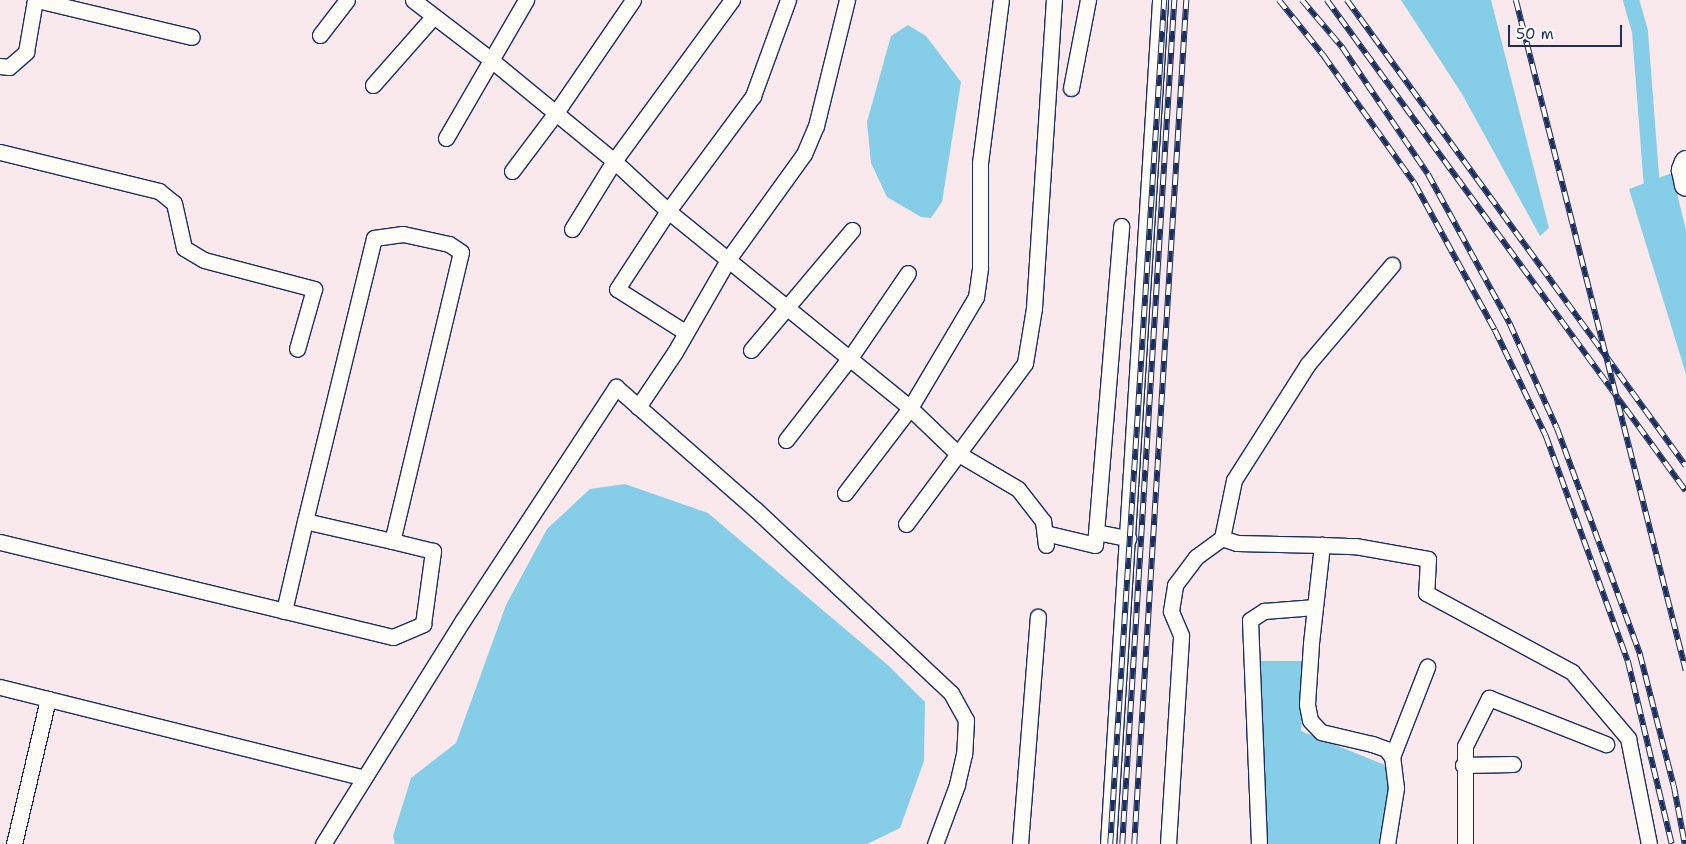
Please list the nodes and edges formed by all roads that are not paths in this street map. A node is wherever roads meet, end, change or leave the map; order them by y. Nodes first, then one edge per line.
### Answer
1 (36, 0) edge
2 (347, 0) edge
3 (412, 0) edge
4 (526, 0) edge
5 (632, 0) edge
6 (732, 0) edge
7 (788, 0) edge
8 (848, 0) edge
9 (1001, 0) edge
10 (1054, 0) edge
11 (1088, 0) edge
12 (1160, 0) edge
13 (433, 17) junction
14 (320, 35) dead end
15 (192, 37) dead end
16 (490, 59) junction
17 (0, 66) edge
18 (374, 85) dead end
19 (1071, 88) dead end
20 (555, 114) junction
21 (446, 138) dead end
22 (0, 152) edge
23 (614, 161) junction
24 (1686, 162) edge
25 (512, 171) dead end
26 (1686, 185) edge
27 (668, 211) junction
28 (1121, 226) dead end
29 (572, 229) dead end
30 (852, 230) dead end
31 (729, 258) junction
32 (1392, 265) dead end
33 (908, 273) dead end
34 (787, 307) junction
35 (686, 332) junction
36 (297, 349) dead end
37 (751, 350) dead end
38 (848, 359) junction
39 (642, 402) junction
40 (910, 408) junction
41 (786, 440) dead end
42 (957, 453) junction
43 (845, 493) dead end
44 (305, 521) junction
45 (906, 524) dead end
46 (1096, 532) junction
47 (1128, 538) junction
48 (1222, 538) junction
49 (392, 541) junction
50 (0, 542) edge
51 (1322, 545) junction
52 (1315, 607) junction
53 (284, 611) junction
54 (1038, 617) dead end
55 (1427, 667) dead end
56 (0, 687) edge
57 (48, 698) junction
58 (1606, 744) dead end
59 (1392, 757) junction
60 (1513, 764) dead end
61 (1463, 765) junction
62 (364, 778) junction
63 (931, 842) edge
64 (14, 844) edge
65 (324, 844) edge
66 (1020, 844) edge
67 (1108, 844) edge
68 (1168, 844) edge
69 (1259, 844) edge
70 (1387, 844) edge
71 (1465, 844) edge
72 (1649, 844) edge

1 - 15 street
1 - 17 street
2 - 14 street
3 - 13 street
4 - 16 street
5 - 20 street
6 - 23 street
7 - 27 street
8 - 31 street
9 - 40 street
10 - 42 street
11 - 19 street
12 - 47 street
13 - 16 street
13 - 18 street
16 - 20 street
16 - 21 street
20 - 23 street
20 - 25 street
22 - 36 street
23 - 27 street
23 - 29 street
24 - 26 street
27 - 31 street
27 - 35 street
28 - 46 street
30 - 34 street
31 - 34 street
31 - 35 street
32 - 48 street
33 - 38 street
34 - 37 street
34 - 38 street
35 - 39 street
38 - 40 street
38 - 41 street
39 - 62 street
39 - 63 street
40 - 42 street
40 - 43 street
42 - 45 street
42 - 46 street
44 - 49 street
44 - 49 street
44 - 53 street
46 - 47 street
47 - 67 street
48 - 51 street
48 - 68 street
49 - 53 street
50 - 53 street
51 - 52 street
51 - 72 street
52 - 59 street
52 - 69 street
54 - 66 street
55 - 59 street
56 - 57 street
57 - 62 street
57 - 64 street
58 - 61 street
59 - 70 street
60 - 61 street
61 - 71 street
62 - 65 street

